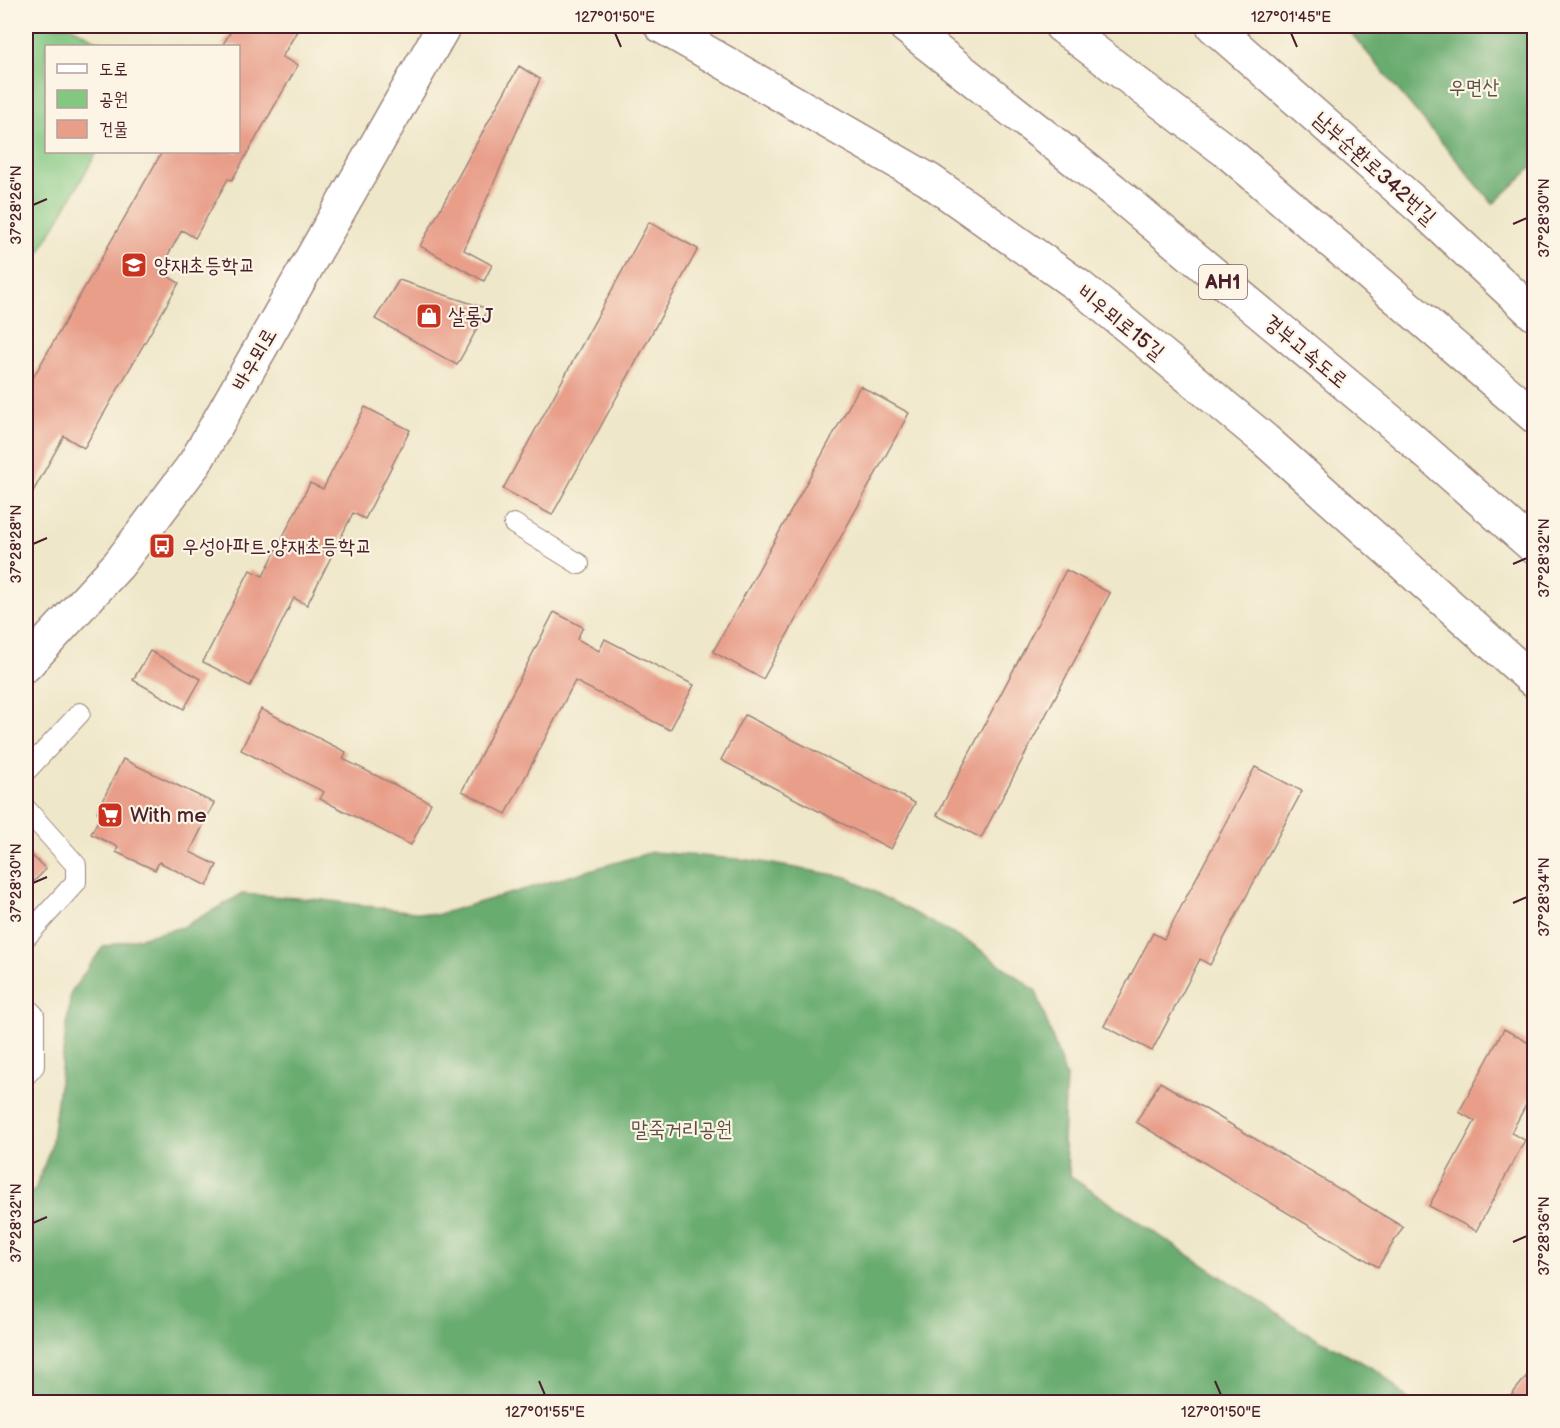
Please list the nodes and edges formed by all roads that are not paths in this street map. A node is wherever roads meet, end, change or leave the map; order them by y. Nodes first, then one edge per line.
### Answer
1 (444, 26) edge
2 (661, 26) edge
3 (906, 26) edge
4 (1061, 26) edge
5 (1213, 26) edge
6 (1534, 315) edge
7 (1534, 416) edge
8 (514, 524) dead end
9 (1534, 547) edge
10 (579, 564) dead end
11 (26, 665) edge
12 (1534, 681) edge
13 (80, 713) dead end
14 (26, 771) edge
15 (26, 809) edge
16 (26, 937) edge
17 (26, 1007) edge
18 (26, 1075) edge

1 - 11 main road, 바우뫼로
2 - 12 main road, 비우뫼로15길
3 - 9 main road, 경부고속도로 / AH1
4 - 7 main road
5 - 6 main road, 남부순환로342번길
8 - 10 lane
13 - 14 lane
15 - 16 lane
17 - 18 lane

